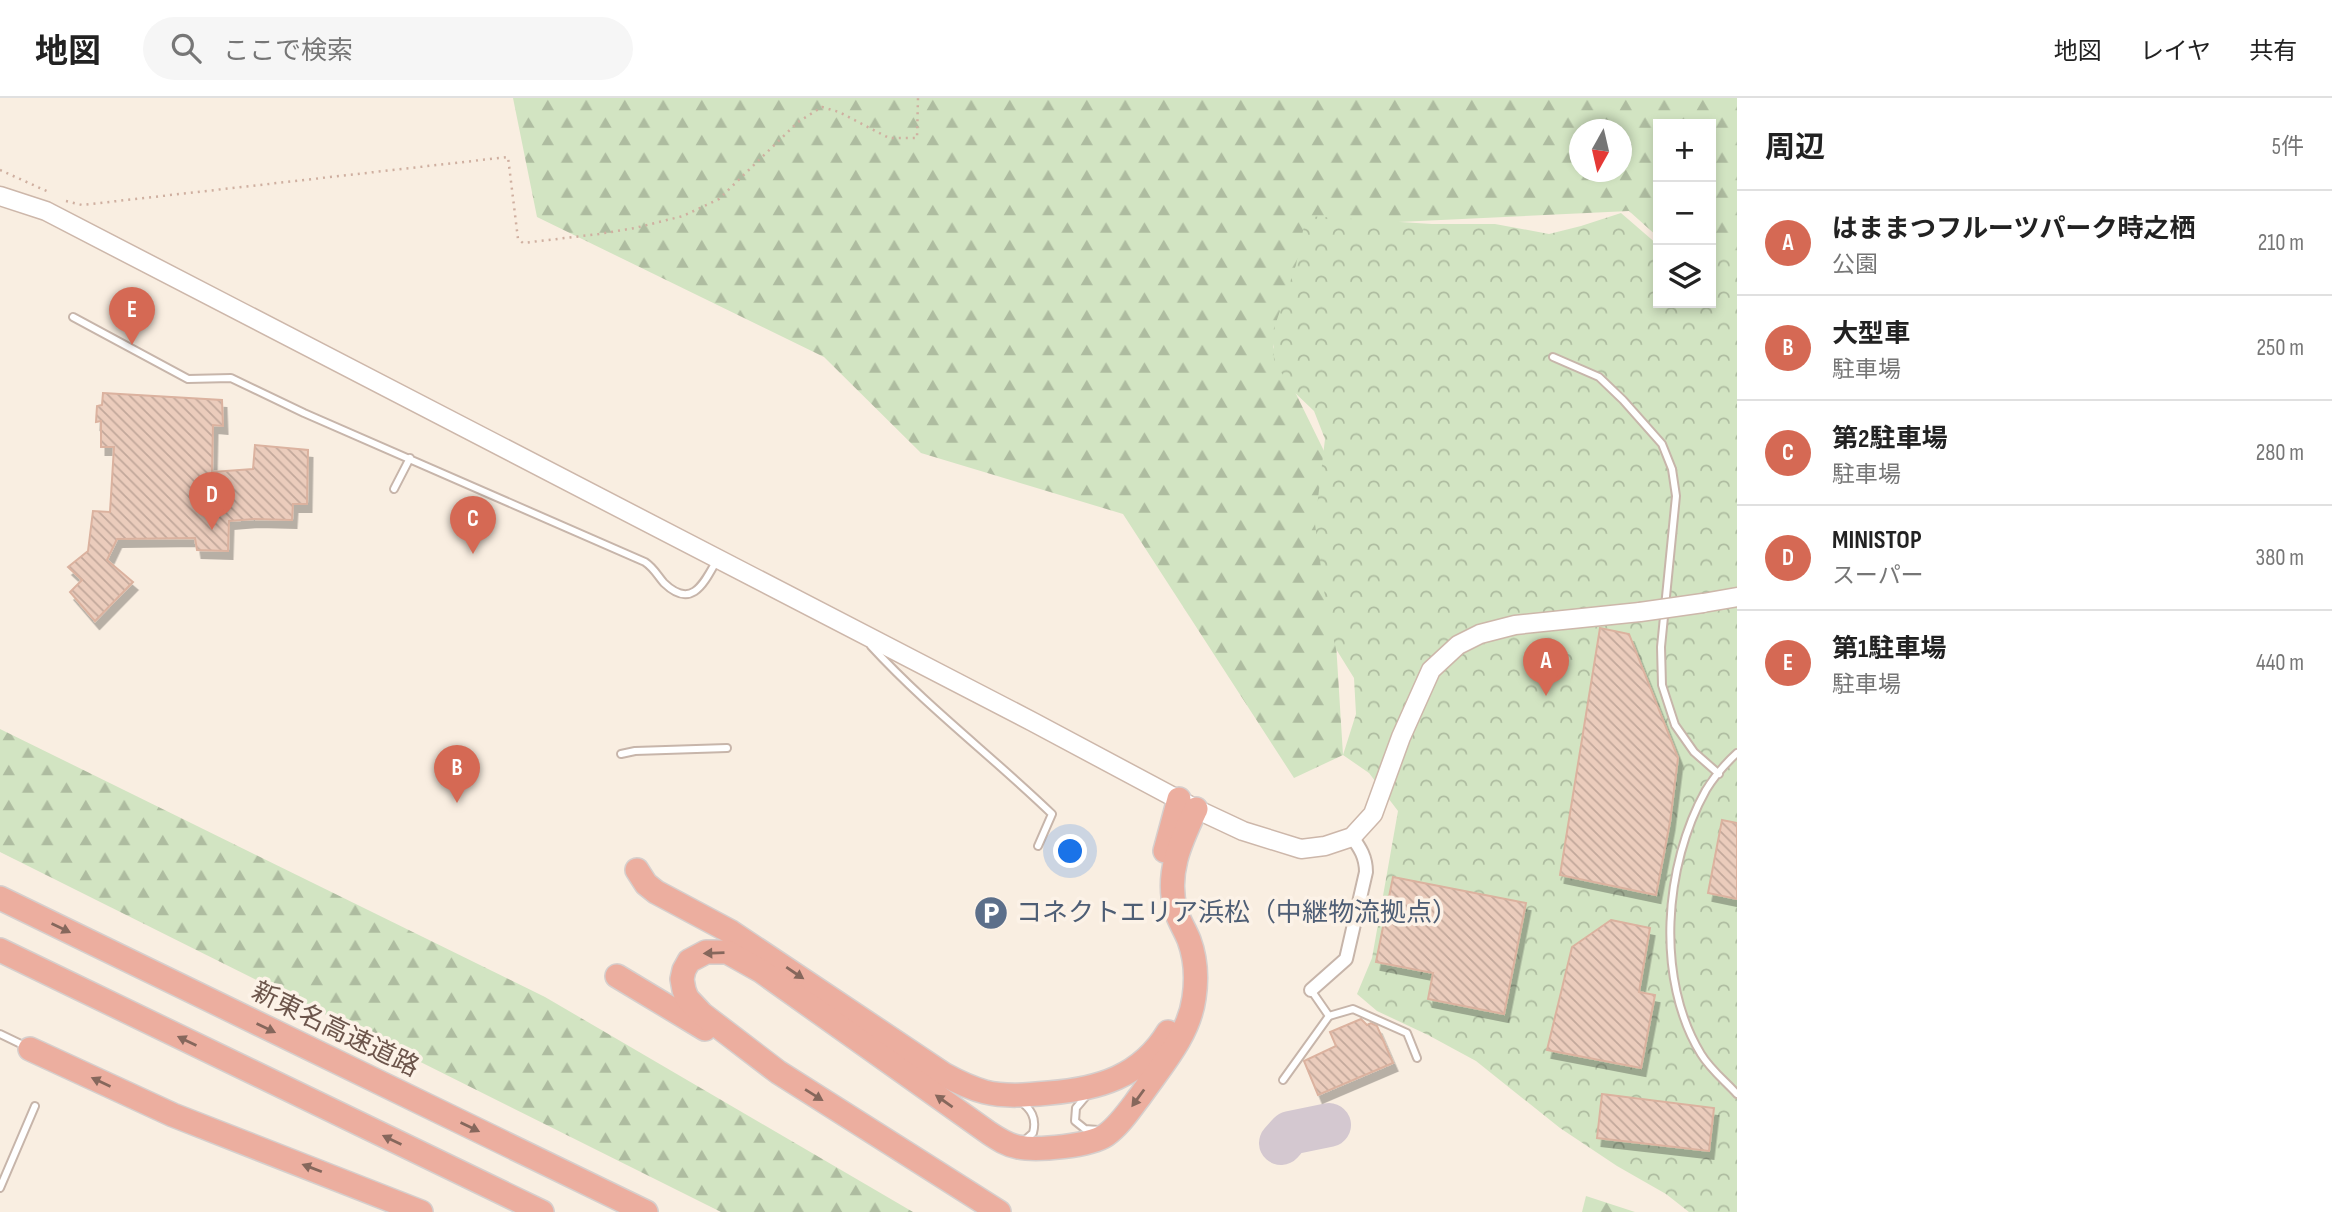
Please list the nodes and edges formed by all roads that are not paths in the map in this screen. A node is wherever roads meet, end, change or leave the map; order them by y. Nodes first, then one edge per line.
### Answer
1 (0, 196) edge
2 (73, 317) dead end
3 (1553, 358) dead end
4 (410, 458) junction
5 (394, 489) dead end
6 (718, 558) junction
7 (1737, 597) edge
8 (860, 634) junction
9 (727, 748) dead end
10 (1737, 753) edge
11 (621, 754) dead end
12 (1719, 774) junction
13 (1188, 804) junction
14 (1352, 837) junction
15 (1038, 846) dead end
16 (637, 870) dead end
17 (0, 898) edge
18 (0, 950) edge
19 (617, 976) dead end
20 (1311, 990) joint
21 (1329, 1016) junction
22 (0, 1034) edge
23 (30, 1049) joint
24 (1417, 1058) dead end
25 (778, 1072) junction
26 (1283, 1080) dead end
27 (1093, 1088) junction
28 (1737, 1094) edge
29 (1009, 1095) junction
30 (34, 1106) dead end
31 (1114, 1129) junction
32 (1009, 1145) junction
33 (0, 1188) edge
34 (421, 1212) edge
35 (541, 1212) edge
36 (646, 1212) edge
37 (999, 1212) edge

1 - 6 street
2 - 4 lane
3 - 12 lane
4 - 5 lane
4 - 6 lane
6 - 8 street
7 - 14 street, bridge
8 - 13 street
8 - 15 lane
9 - 11 lane
10 - 12 lane
12 - 28 lane
13 - 14 street
13 - 27 highway
13 -> 31 highway
14 - 20 street
16 -> 29 highway
17 -> 36 highway, 新東名高速道路
35 -> 18 highway
19 - 25 highway
20 - 21 lane
21 - 24 lane
21 - 26 lane
22 - 23 lane
34 -> 23 highway
32 -> 25 highway
25 -> 37 highway
27 - 29 highway
27 - 31 lane
29 - 32 lane
30 - 33 lane
31 - 32 highway

